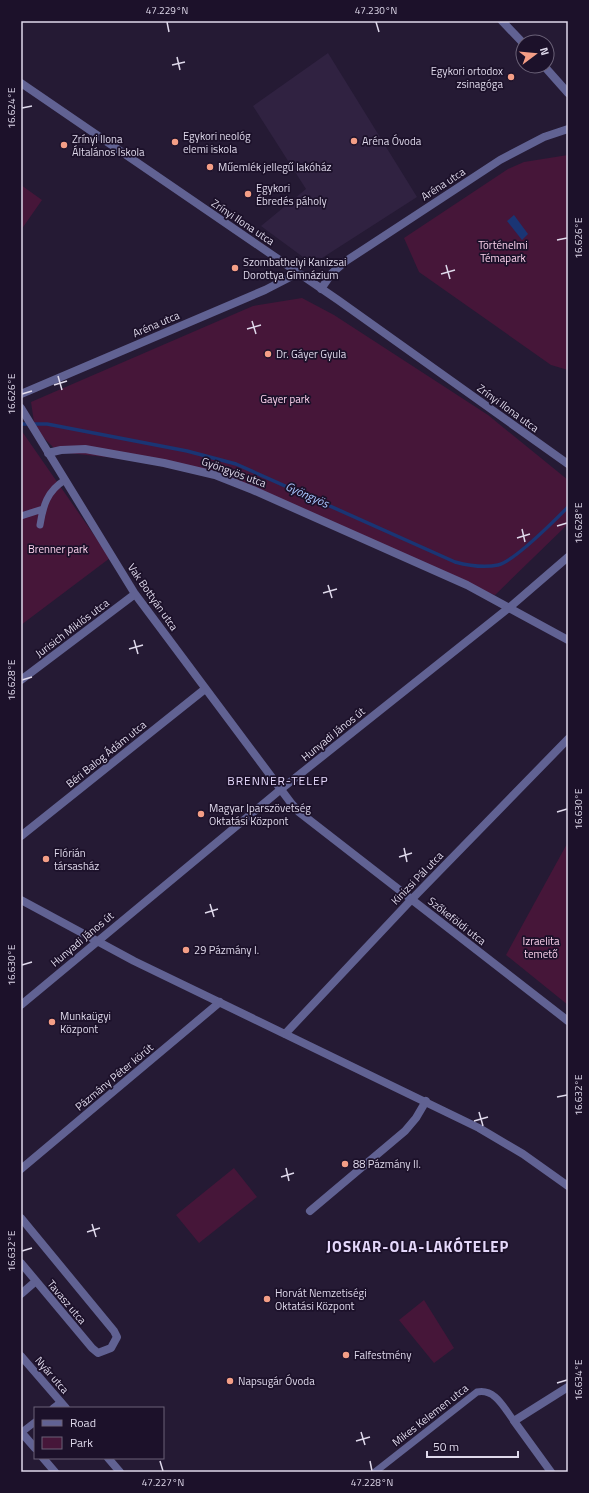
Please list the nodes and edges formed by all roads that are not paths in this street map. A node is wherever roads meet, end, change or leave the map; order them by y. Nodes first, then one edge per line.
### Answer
1 (502, 21) edge
2 (515, 34) edge
3 (551, 74) edge
4 (21, 83) edge
5 (568, 93) edge
6 (568, 128) edge
7 (298, 273) junction
8 (321, 289) junction
9 (21, 394) edge
10 (22, 409) edge
11 (48, 453) junction
12 (568, 464) edge
13 (65, 480) junction
14 (43, 509) junction
15 (21, 516) edge
16 (40, 525) dead end
17 (568, 557) edge
18 (135, 594) junction
19 (510, 607) junction
20 (568, 640) edge
21 (21, 680) edge
22 (205, 689) junction
23 (568, 739) edge
24 (280, 790) junction
25 (21, 836) edge
26 (21, 900) edge
27 (411, 900) junction
28 (97, 941) junction
29 (220, 1002) junction
30 (21, 1005) edge
31 (568, 1021) edge
32 (285, 1034) junction
33 (426, 1101) junction
34 (21, 1169) edge
35 (568, 1186) edge
36 (310, 1211) dead end
37 (21, 1218) edge
38 (24, 1230) edge
39 (21, 1263) edge
40 (36, 1281) junction
41 (21, 1294) edge
42 (21, 1356) edge
43 (568, 1387) edge
44 (64, 1405) edge
45 (514, 1421) junction
46 (34, 1423) edge
47 (21, 1432) edge
48 (34, 1447) edge
49 (44, 1459) edge
50 (109, 1459) edge
51 (55, 1472) edge
52 (120, 1472) edge
53 (375, 1472) edge
54 (551, 1472) edge

1 - 2 street
3 - 5 street
4 - 7 street, Zrínyi Ilona utca
6 - 8 street, Aréna utca
7 - 8 street, Zrínyi Ilona utca
7 - 9 street, Aréna utca
8 - 12 street, Zrínyi Ilona utca
10 - 11 street, Vak Bottyán utca
11 - 13 street, Vak Bottyán utca
11 - 19 street, Gyöngyös utca
13 - 14 lane
13 - 18 street, Vak Bottyán utca
14 - 15 lane
14 - 16 lane
17 - 19 street, Hunyadi János út
18 - 21 street, Jurisich Miklós utca
18 - 22 street, Vak Bottyán utca
19 - 20 street, Gyöngyös utca
19 - 24 street, Hunyadi János út
22 - 24 street, Vak Bottyán utca
22 - 25 street, Béri Balog Ádám utca
23 - 27 street, Kinizsi Pál utca
24 - 27 street, Szőkeföldi utca
24 - 28 street, Hunyadi János út
26 - 28 street
27 - 31 street, Szőkeföldi utca
27 - 32 street, Kinizsi Pál utca
28 - 29 street
28 - 30 street, Hunyadi János út
29 - 32 street
29 - 34 street, Pázmány Péter körút
32 - 33 street
33 - 35 street
33 - 36 street
37 - 38 street
38 - 40 street, Tavasz utca
39 - 40 street, Tavasz utca
40 - 41 street
42 - 44 street, Nyár utca
43 - 45 street
45 - 53 lane, Mikes Kelemen utca
45 - 54 street, Mikes Kelemen utca
46 - 47 lane
47 - 48 street
49 - 51 street
50 - 52 street

